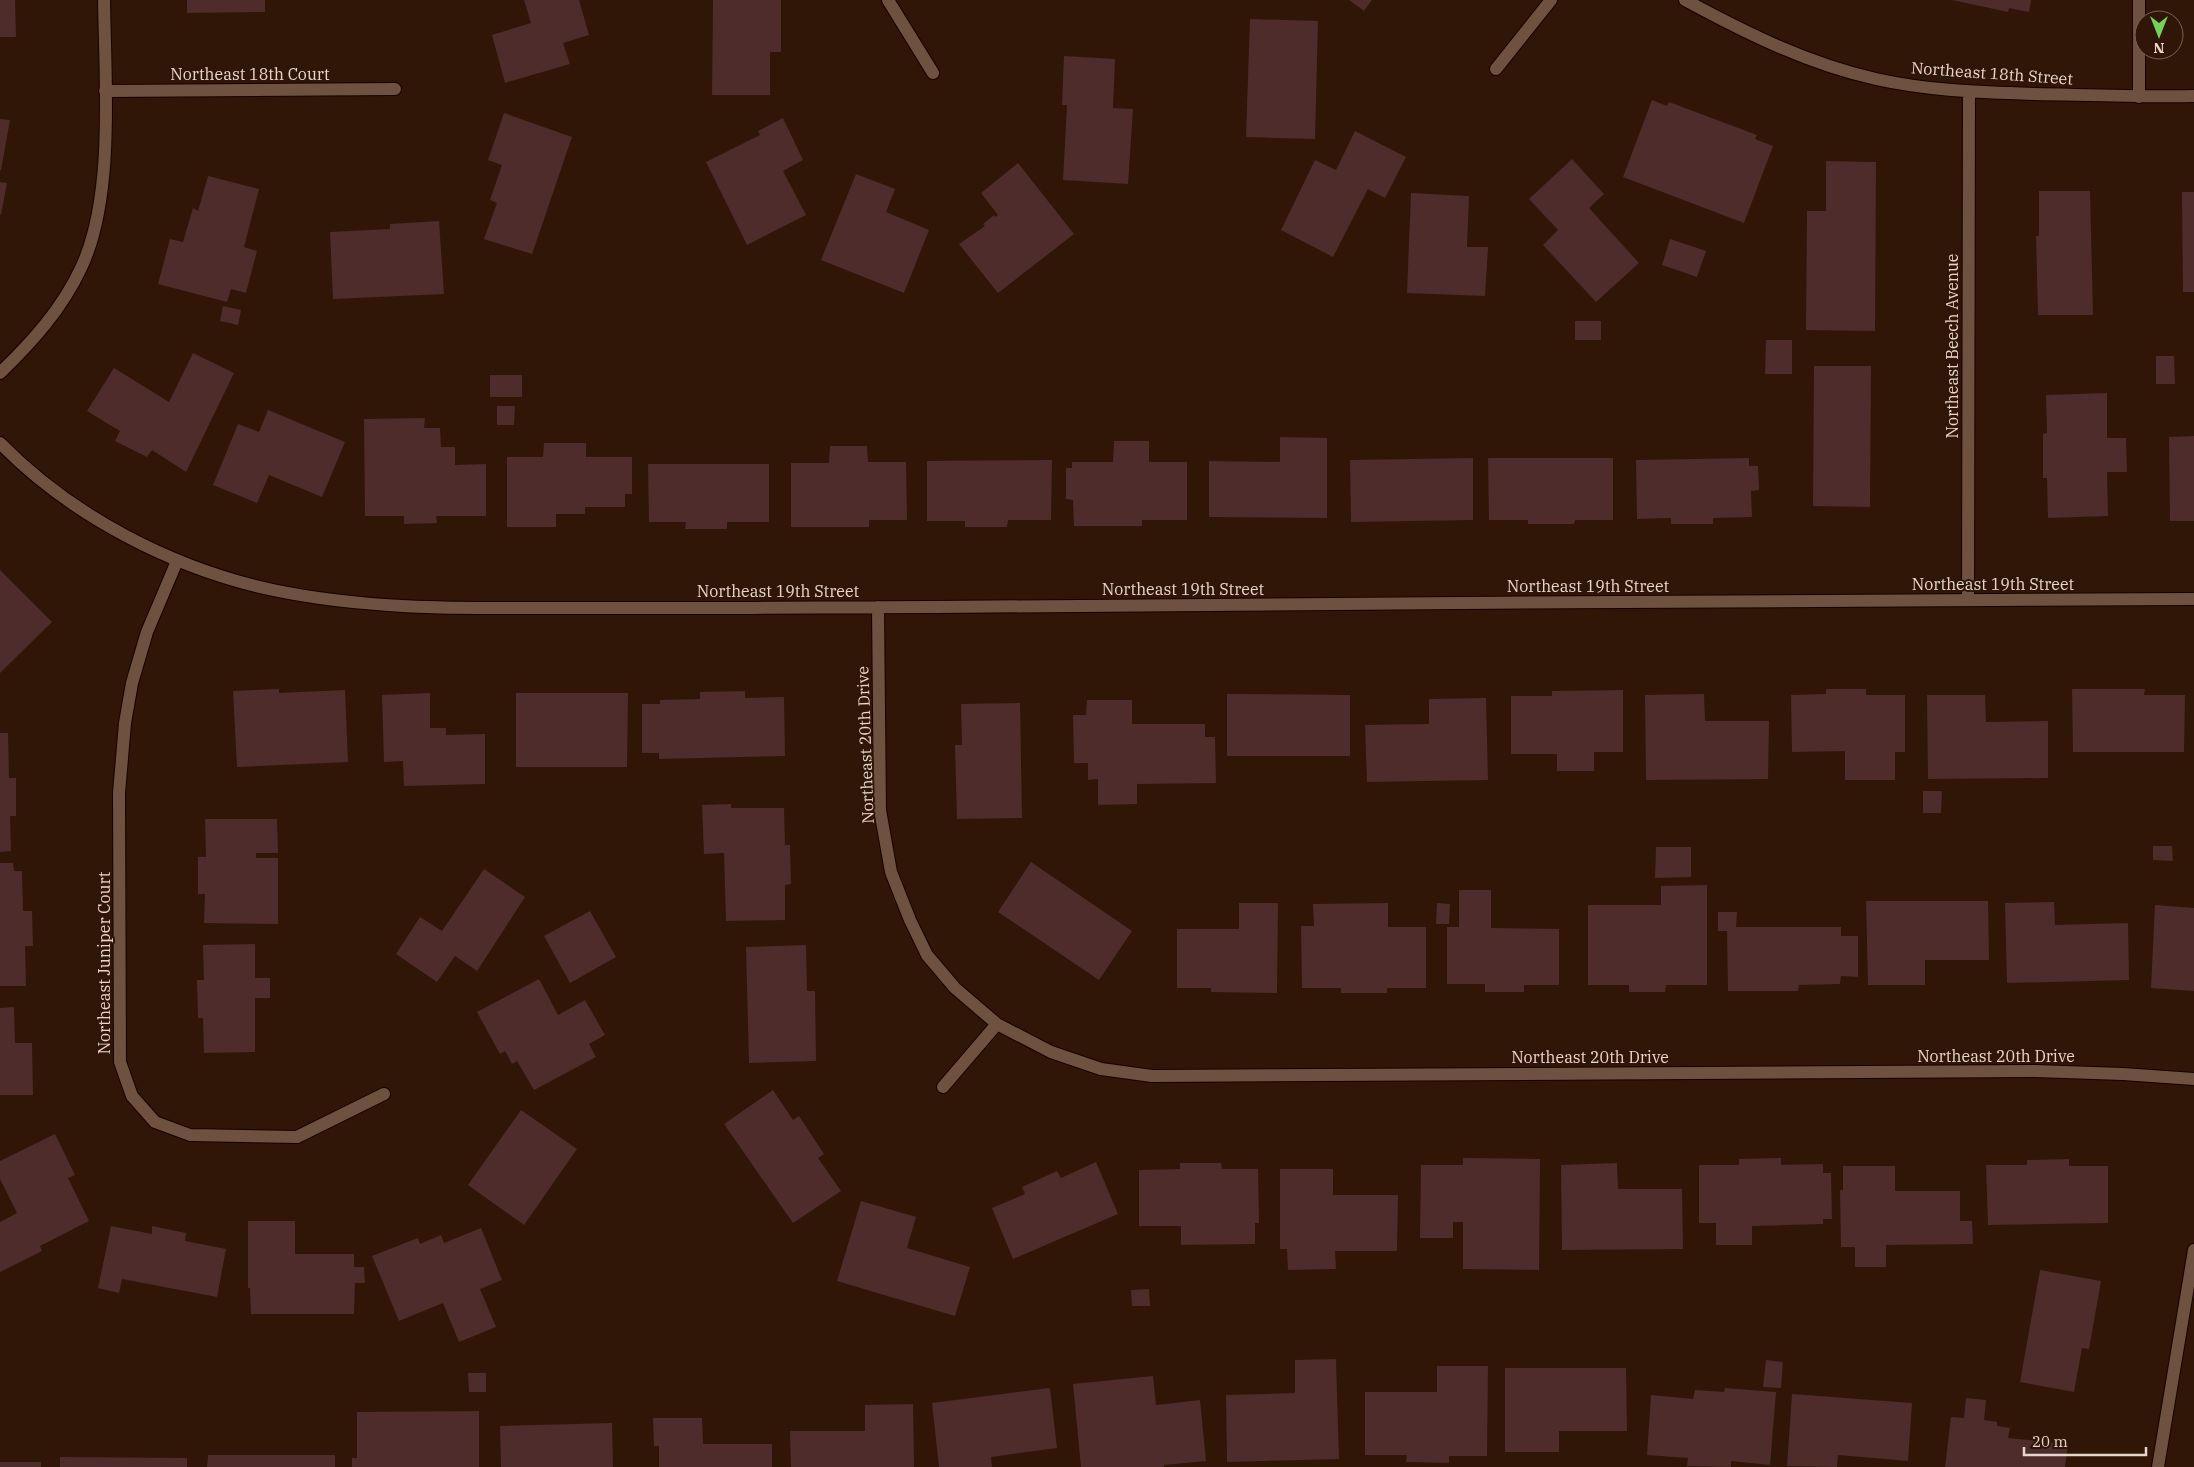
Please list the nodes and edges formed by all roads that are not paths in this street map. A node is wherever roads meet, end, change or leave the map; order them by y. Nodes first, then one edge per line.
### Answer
1 (104, 0) edge
2 (888, 0) edge
3 (1552, 0) edge
4 (1684, 0) edge
5 (2139, 0) edge
6 (1496, 69) dead end
7 (933, 73) dead end
8 (395, 90) dead end
9 (105, 91) junction
10 (1969, 92) junction
11 (2194, 96) edge
12 (2139, 97) junction
13 (0, 373) edge
14 (0, 443) edge
15 (177, 561) junction
16 (2194, 599) edge
17 (1968, 600) junction
18 (878, 607) junction
19 (997, 1024) junction
20 (2194, 1079) edge
21 (943, 1087) dead end
22 (384, 1094) dead end
23 (2194, 1250) edge
24 (2158, 1467) edge

1 - 9 street
2 - 7 street
3 - 6 street
4 - 10 street, Northeast 18th Street
5 - 12 street
8 - 9 street, Northeast 18th Court
9 - 13 street
10 - 12 street, Northeast 18th Street
10 - 17 street, Northeast Beech Avenue
11 - 12 street, Northeast 18th Street
14 - 15 street
15 - 18 street, Northeast 19th Street
15 - 22 street, Northeast Juniper Court
16 - 17 street, Northeast 19th Street
17 - 18 street, Northeast 19th Street
18 - 19 street, Northeast 20th Drive
19 - 20 street, Northeast 20th Drive
19 - 21 street
23 - 24 street

